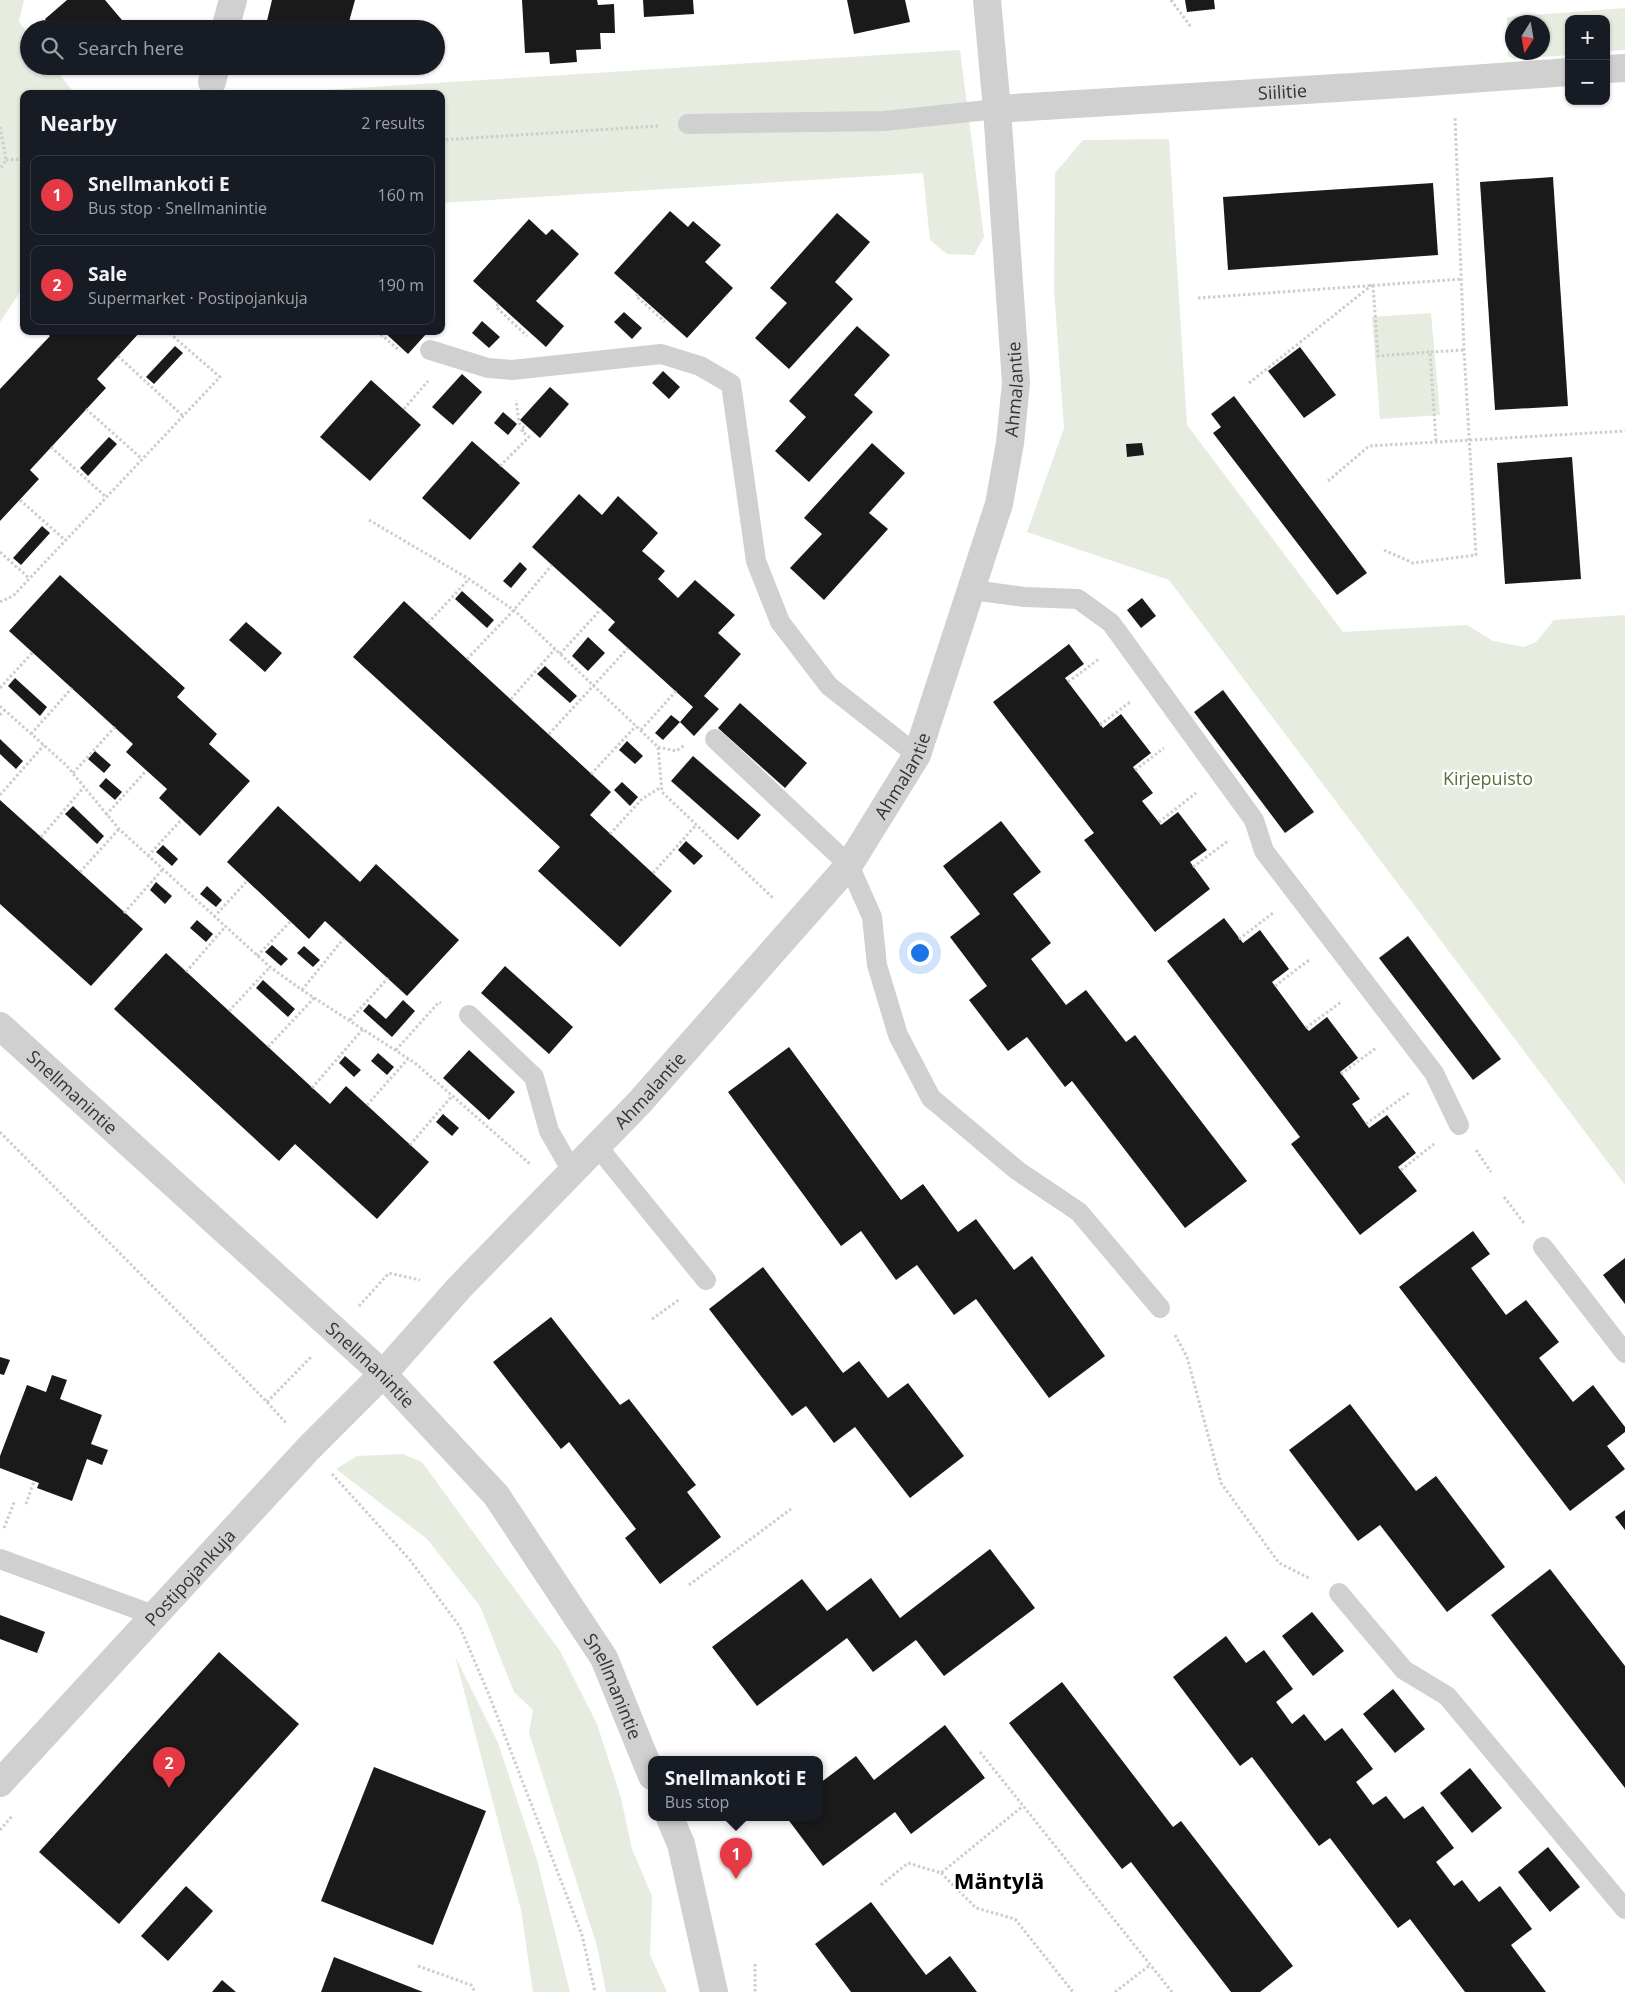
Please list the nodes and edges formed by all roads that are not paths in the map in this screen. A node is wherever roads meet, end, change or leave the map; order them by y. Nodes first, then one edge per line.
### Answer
1 (233, 0) edge
2 (987, 0) edge
3 (227, 20) edge
4 (1625, 68) edge
5 (1610, 69) edge
6 (1565, 72) edge
7 (997, 109) junction
8 (688, 124) road end
9 (430, 350) dead end
10 (972, 590) junction
11 (715, 739) dead end
12 (917, 755) junction
13 (849, 865) junction
14 (469, 1015) road end
15 (0, 1026) edge
16 (1459, 1125) road end
17 (597, 1146) junction
18 (564, 1179) junction
19 (1543, 1247) dead end
20 (706, 1280) dead end
21 (1160, 1308) road end
22 (1625, 1353) edge
23 (383, 1374) junction
24 (0, 1559) edge
25 (1340, 1593) road end
26 (156, 1616) junction
27 (648, 1766) edge
28 (0, 1783) edge
29 (671, 1821) edge
30 (1625, 1909) edge
31 (714, 1992) edge

1 - 3 street
2 - 7 street, Ahmalantie
4 - 5 street
6 - 7 street, Siilitie
7 - 8 lane
7 - 10 street, Ahmalantie
9 - 12 lane
10 - 12 street, Ahmalantie
10 - 16 lane
11 - 13 lane
12 - 13 street, Ahmalantie
13 - 17 street, Ahmalantie
13 - 21 lane
14 - 18 lane
15 - 23 street, Snellmanintie
17 - 18 street, Ahmalantie
17 - 20 lane
18 - 23 street, Ahmalantie
19 - 22 lane
23 - 26 street, Postipojankuja
23 - 27 street, Snellmanintie
24 - 26 lane
25 - 30 lane
26 - 28 street, Postipojankuja
29 - 31 street

